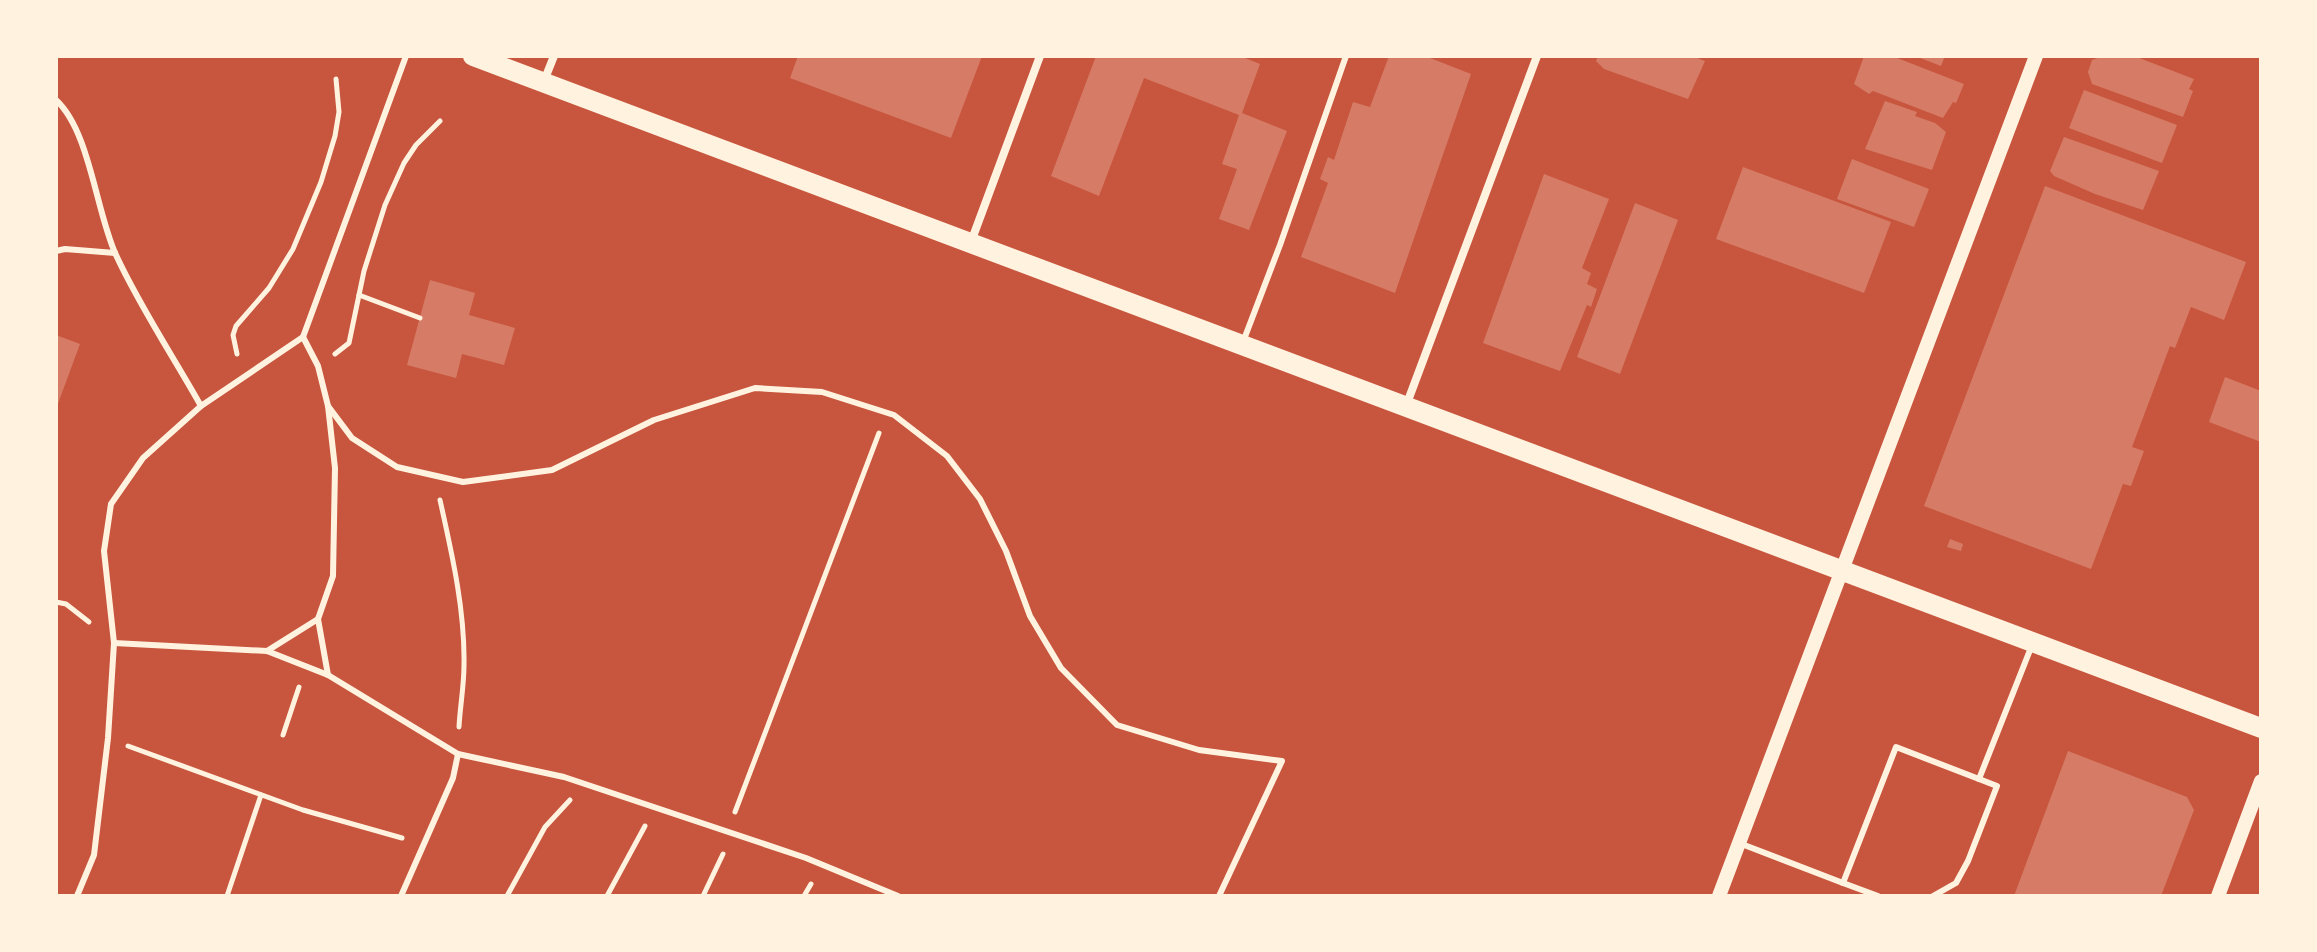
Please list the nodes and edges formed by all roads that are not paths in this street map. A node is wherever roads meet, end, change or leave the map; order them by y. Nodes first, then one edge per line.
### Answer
1 (406, 56) edge
2 (473, 56) edge
3 (554, 56) edge
4 (1040, 56) edge
5 (1346, 56) edge
6 (1537, 56) edge
7 (2036, 56) edge
8 (544, 83) junction
9 (56, 100) edge
10 (970, 243) junction
11 (56, 251) edge
12 (115, 253) junction
13 (303, 337) junction
14 (1242, 345) junction
15 (201, 406) junction
16 (328, 406) junction
17 (1405, 407) junction
18 (1841, 570) junction
19 (318, 619) junction
20 (2033, 642) junction
21 (114, 643) junction
22 (267, 651) junction
23 (328, 675) junction
24 (2261, 728) edge
25 (458, 754) junction
26 (1979, 779) junction
27 (2261, 781) edge
28 (1739, 843) junction
29 (1843, 883) junction
30 (77, 896) edge
31 (401, 896) edge
32 (898, 896) edge
33 (1219, 896) edge
34 (1719, 896) edge
35 (1878, 896) edge
36 (1933, 896) edge
37 (2218, 896) edge

1 - 13 lane
2 - 8 main road
3 - 8 street
4 - 10 street
5 - 14 lane
6 - 17 street
7 - 18 street
8 - 10 main road
9 - 12 lane
10 - 14 main road
11 - 12 lane
12 - 15 lane
13 - 15 lane
13 - 16 lane
14 - 17 main road
15 - 21 lane
16 - 19 lane
16 - 33 lane
17 - 18 main road
18 - 20 main road
18 - 28 street
19 - 22 lane
19 - 23 lane
20 - 24 main road
20 - 26 lane
21 - 22 lane
21 - 30 lane
22 - 23 lane
23 - 25 lane
25 - 31 lane
25 - 32 lane
26 - 29 lane
26 - 36 lane
27 - 37 street
28 - 29 lane
28 - 34 street
29 - 35 lane

